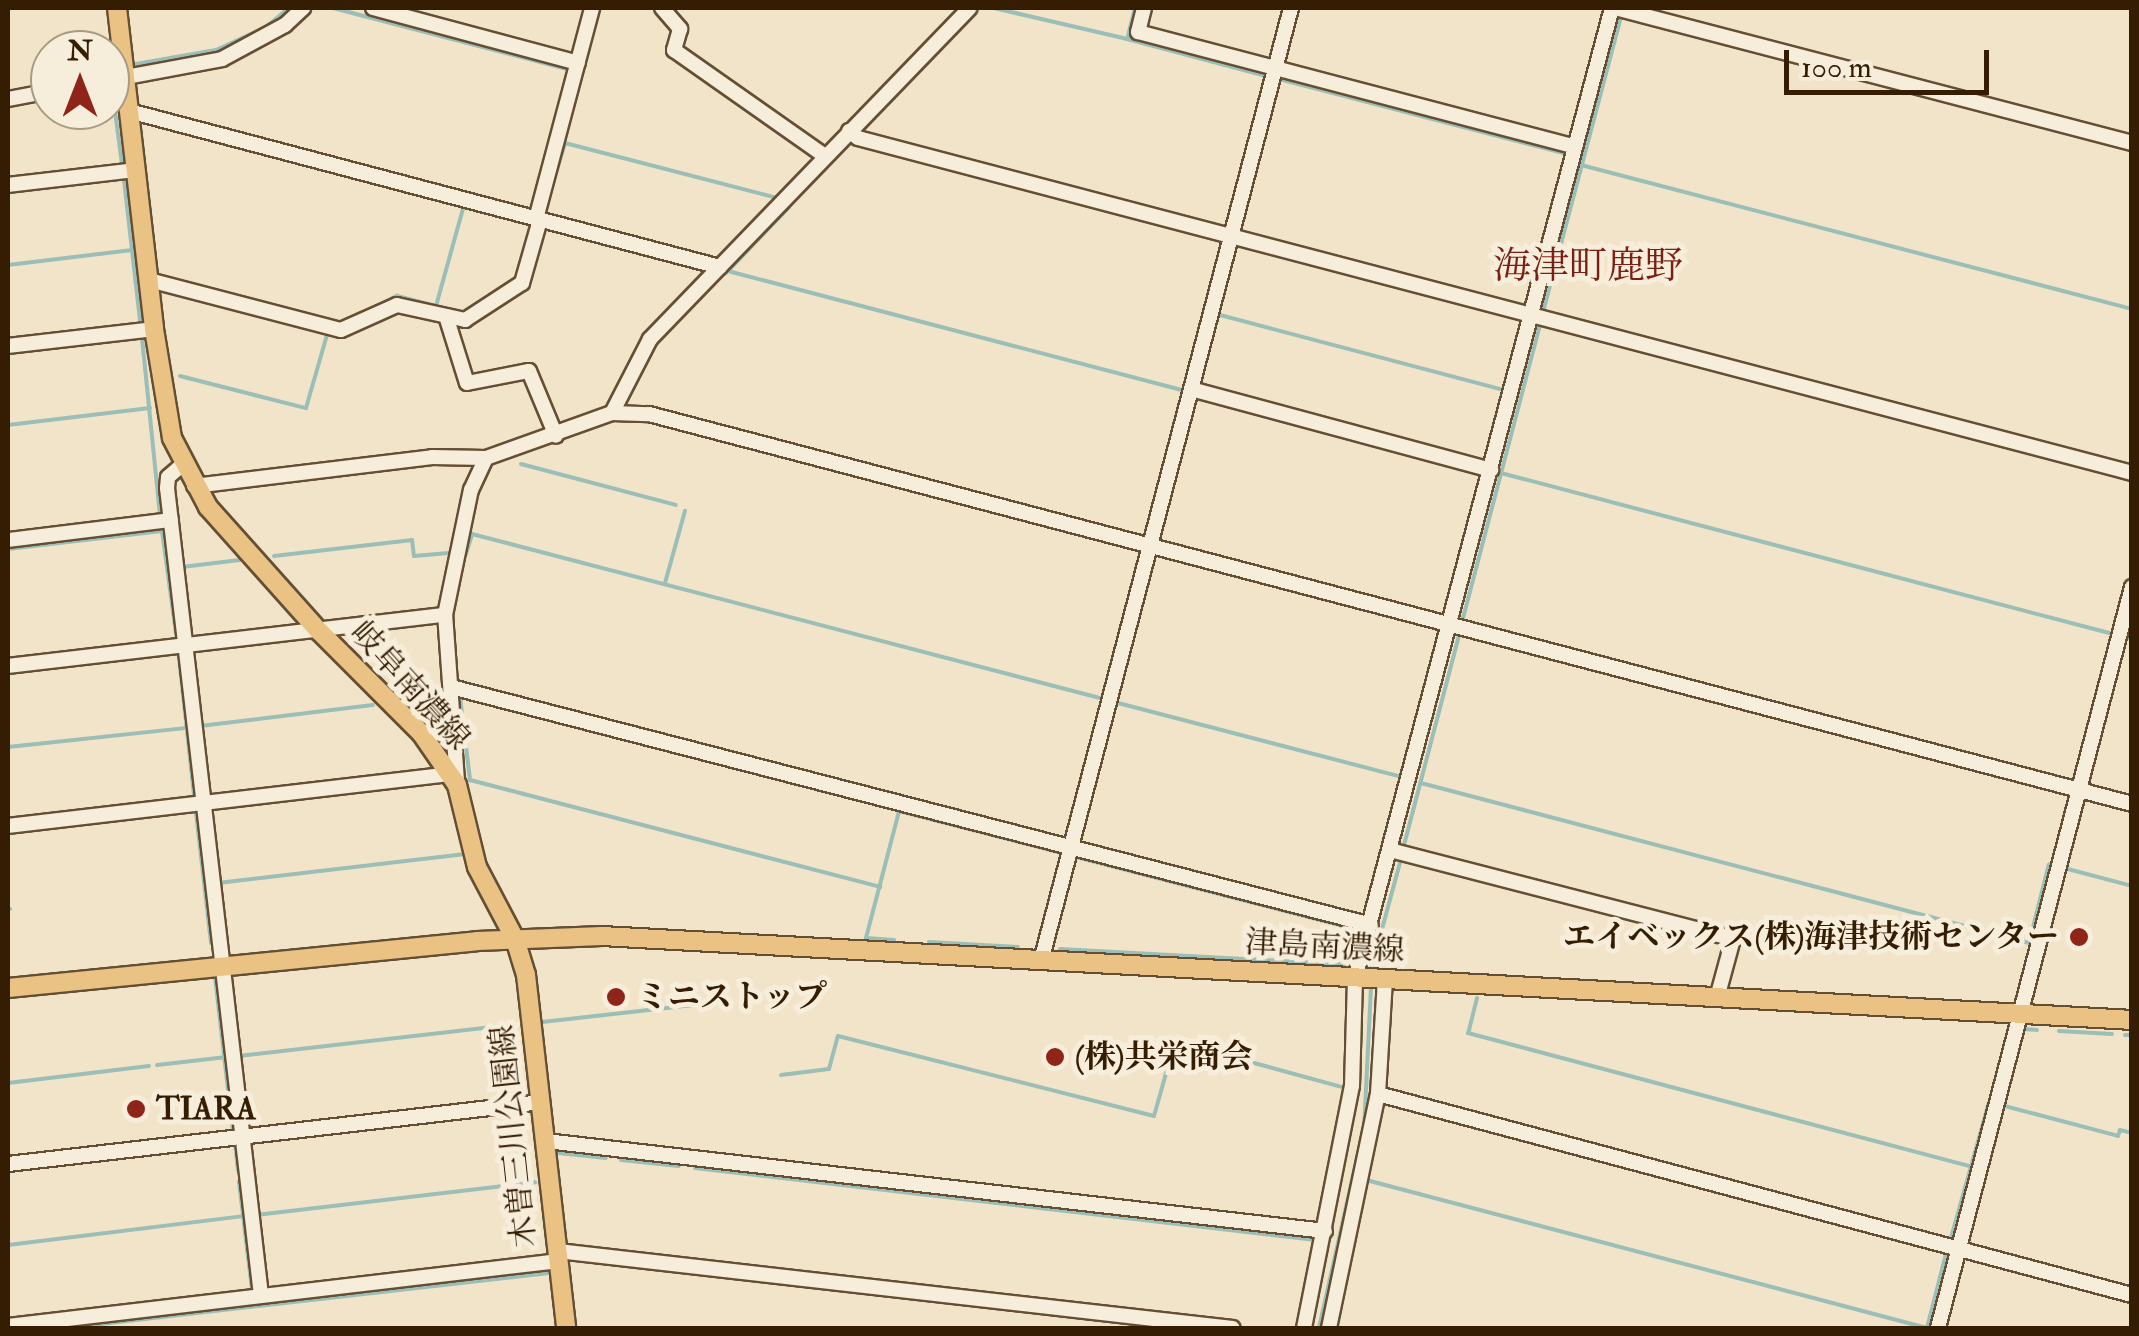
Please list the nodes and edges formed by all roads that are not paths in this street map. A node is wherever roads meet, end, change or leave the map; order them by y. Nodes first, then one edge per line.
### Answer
1 (302, 8) edge
2 (373, 8) edge
3 (592, 8) edge
4 (662, 8) edge
5 (970, 8) edge
6 (1144, 8) edge
7 (1291, 8) edge
8 (1618, 8) edge
9 (578, 63) junction
10 (1274, 74) junction
11 (130, 77) edge
12 (130, 111) edge
13 (130, 119) edge
14 (849, 131) junction
15 (2132, 142) edge
16 (1574, 153) junction
17 (825, 156) junction
18 (136, 170) junction
19 (8, 185) edge
20 (538, 219) junction
21 (1231, 236) junction
22 (720, 268) junction
23 (148, 280) junction
24 (446, 316) junction
25 (1538, 316) junction
26 (154, 329) junction
27 (8, 346) edge
28 (1191, 388) junction
29 (612, 413) junction
30 (556, 436) junction
31 (486, 458) junction
32 (182, 465) junction
33 (1490, 470) junction
34 (2132, 474) edge
35 (194, 486) junction
36 (171, 520) junction
37 (8, 540) edge
38 (1150, 546) junction
39 (2132, 587) edge
40 (445, 616) junction
41 (1456, 627) junction
42 (320, 631) junction
43 (187, 647) junction
44 (8, 666) edge
45 (451, 687) junction
46 (454, 779) junction
47 (2078, 790) junction
48 (203, 804) junction
49 (2132, 804) edge
50 (8, 826) edge
51 (1071, 846) junction
52 (1398, 852) junction
53 (1370, 926) junction
54 (515, 939) junction
55 (1041, 961) junction
56 (220, 966) junction
57 (1369, 979) junction
58 (8, 988) edge
59 (1717, 998) junction
60 (2020, 1014) junction
61 (2132, 1020) edge
62 (1378, 1094) junction
63 (541, 1102) junction
64 (240, 1138) junction
65 (546, 1141) junction
66 (8, 1164) edge
67 (1325, 1231) junction
68 (1958, 1248) junction
69 (558, 1256) junction
70 (261, 1295) junction
71 (2132, 1296) edge
72 (8, 1326) edge
73 (566, 1328) edge
74 (1233, 1328) edge
75 (1304, 1328) edge
76 (1329, 1328) edge
77 (1938, 1328) edge

1 - 11 street
2 - 9 street
3 - 9 street
4 - 17 street
5 - 14 street
6 - 10 street
7 - 10 street
8 - 15 street
8 - 16 street
9 - 20 street
10 - 16 street
10 - 21 street
12 - 20 street
13 - 18 main road, 岐阜南濃線
14 - 17 street
14 - 21 street
16 - 25 street
17 - 22 street
18 - 19 street
18 - 23 main road, 岐阜南濃線
20 - 22 street
20 - 24 street
21 - 25 street
21 - 28 street
22 - 29 street
23 - 24 street
23 - 26 main road, 岐阜南濃線
24 - 30 street
25 - 33 street
25 - 34 street
26 - 27 street
26 - 32 main road, 岐阜南濃線
28 - 33 street
28 - 38 street
29 - 30 street
29 - 38 street
30 - 31 street
31 - 35 street
31 - 40 street
32 - 35 main road, 岐阜南濃線
32 - 36 street
33 - 41 street
35 - 42 main road, 岐阜南濃線
36 - 37 street
36 - 43 street
38 - 41 street
38 - 51 street
39 - 47 street
40 - 42 street
40 - 45 street
41 - 47 street
41 - 52 street
42 - 43 street
42 - 46 main road, 岐阜南濃線
43 - 44 street
43 - 48 street
45 - 46 street
45 - 51 street
46 - 48 street
46 - 54 main road, 岐阜南濃線
47 - 49 street
47 - 60 street
48 - 50 street
48 - 56 street
51 - 53 street
51 - 55 street
52 - 53 street
52 - 59 street
53 - 57 street
54 - 55 main road, 津島南濃線
54 - 56 main road
54 - 63 main road, 木曽三川公園線
55 - 57 main road, 津島南濃線
56 - 58 main road
56 - 64 street
57 - 59 main road, 津島南濃線
57 - 62 street
57 - 67 street
59 - 60 main road, 津島南濃線
60 - 61 main road, 津島南濃線
60 - 68 street
62 - 68 street
62 - 76 street
63 - 64 street
63 - 65 main road, 木曽三川公園線
64 - 66 street
64 - 70 street
65 - 67 street
65 - 69 main road, 木曽三川公園線
67 - 75 street
68 - 71 street
68 - 77 street
69 - 70 street
69 - 73 main road, 木曽三川公園線
69 - 74 street
70 - 72 street

